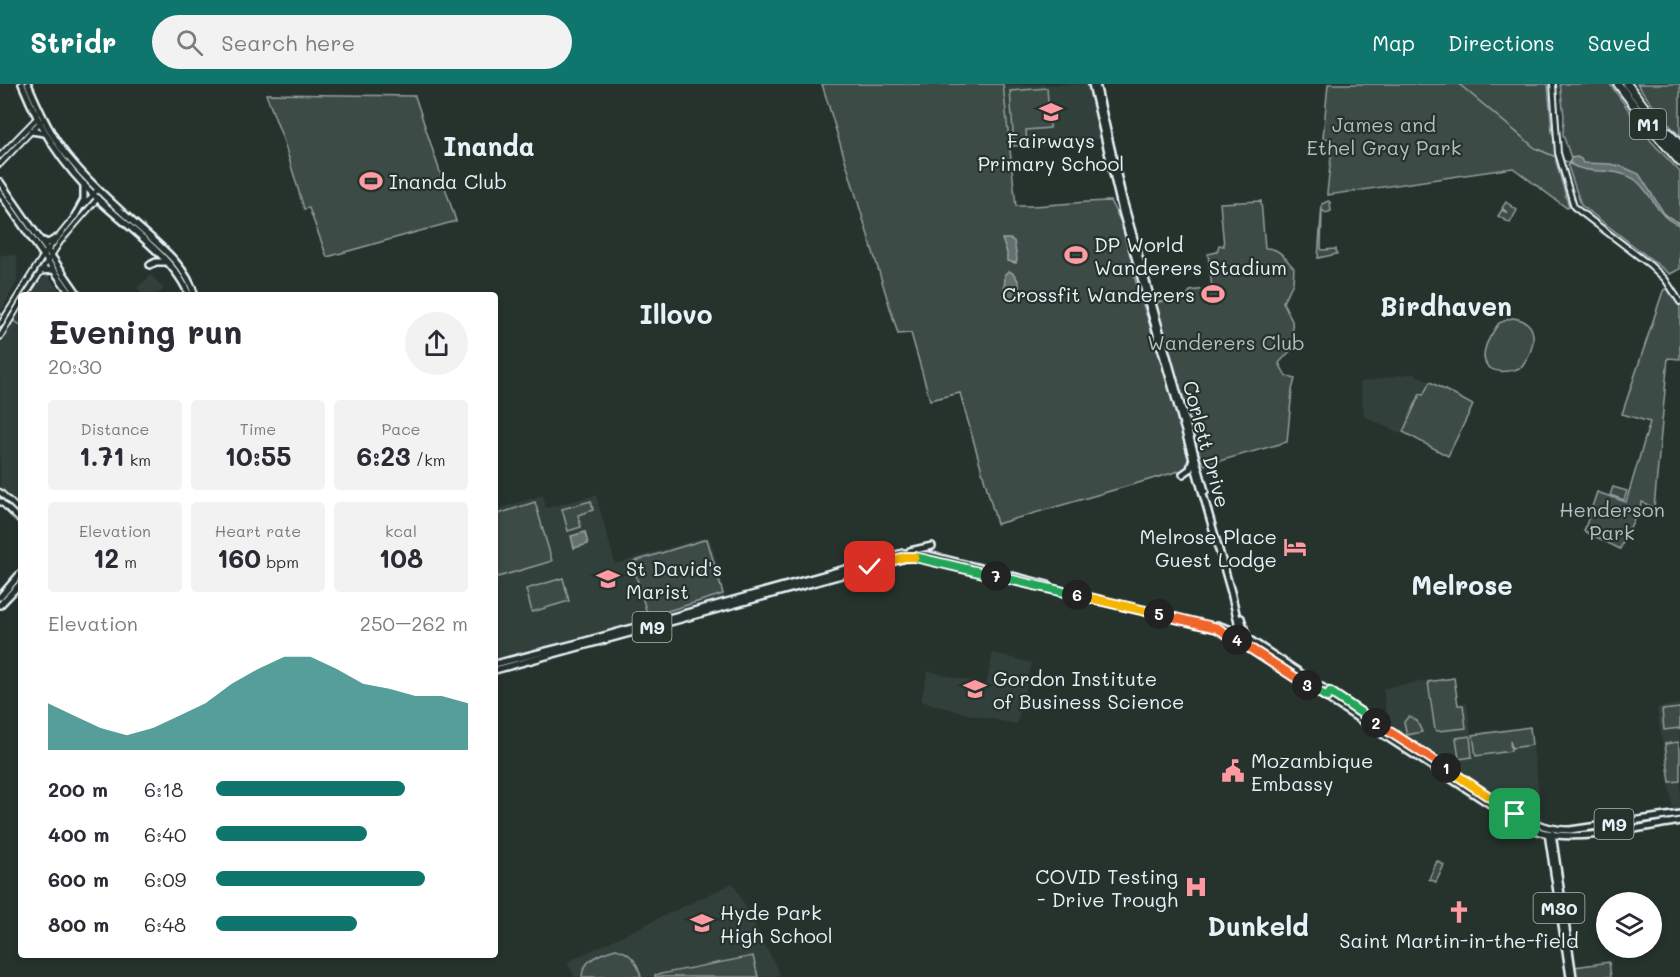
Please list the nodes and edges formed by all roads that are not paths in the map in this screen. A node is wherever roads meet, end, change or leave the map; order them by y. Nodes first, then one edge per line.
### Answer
1 (25, 84) edge
2 (1094, 84) edge
3 (1553, 84) edge
4 (1618, 84) edge
5 (1627, 84) edge
6 (1641, 104) junction
7 (40, 119) junction
8 (31, 131) junction
9 (44, 133) junction
10 (1680, 145) edge
11 (1666, 147) junction
12 (1680, 153) edge
13 (0, 156) edge
14 (1680, 162) edge
15 (0, 164) edge
16 (1680, 168) edge
17 (0, 182) edge
18 (84, 184) junction
19 (3, 192) edge
20 (97, 193) junction
21 (75, 216) junction
22 (37, 236) junction
23 (57, 238) junction
24 (151, 247) junction
25 (49, 253) junction
26 (45, 259) junction
27 (168, 262) junction
28 (53, 270) junction
29 (41, 271) junction
30 (22, 292) edge
31 (28, 292) edge
32 (69, 292) edge
33 (77, 292) edge
34 (187, 292) edge
35 (193, 292) edge
36 (18, 299) edge
37 (1680, 302) edge
38 (18, 307) edge
39 (0, 325) edge
40 (0, 337) edge
41 (1192, 455) junction
42 (1183, 474) dead end
43 (0, 492) edge
44 (0, 501) edge
45 (18, 509) edge
46 (18, 518) edge
47 (932, 546) dead end
48 (903, 553) junction
49 (887, 560) junction
50 (18, 576) edge
51 (18, 586) edge
52 (0, 597) edge
53 (0, 605) edge
54 (1239, 624) junction
55 (1232, 630) junction
56 (1244, 639) junction
57 (498, 663) edge
58 (498, 669) edge
59 (1680, 814) edge
60 (1680, 821) edge
61 (1550, 831) junction
62 (1572, 977) edge

1 - 7 main road
2 - 41 main road, Corlett Drive
2 - 56 main road, Corlett Drive
3 - 37 street
4 - 11 highway, M1
5 - 6 highway, M1
6 - 10 highway
6 - 12 highway, M1
7 - 8 street
7 - 9 main road
7 - 13 street
7 - 20 main road
8 - 9 main road
8 - 15 street
9 - 18 main road
11 - 14 highway, M1
11 - 16 highway
17 - 19 main road
18 - 20 main road
18 - 21 main road
19 - 22 main road
19 - 26 main road
20 - 21 street
20 - 24 main road
20 - 25 street
20 - 35 main road
21 - 23 street
22 - 23 main road
22 - 25 main road
23 - 25 street
24 - 27 main road
24 - 27 main road
25 - 26 street
25 - 33 main road
26 - 28 main road
26 - 29 street
26 - 30 street
27 - 34 main road
28 - 29 main road
28 - 32 main road
29 - 31 street
36 - 39 street
38 - 40 street
41 - 42 main road
41 - 54 main road, Corlett Drive
43 - 45 street
44 - 46 street
47 - 48 main road
48 - 49 main road, M9
48 - 55 main road, M9
49 - 56 main road, M9
49 - 57 main road, M9
49 - 58 main road, M9
50 - 52 main road
51 - 53 main road
54 - 55 main road
54 - 56 main road, Corlett Drive
55 - 56 main road, M9
56 - 61 main road, M9
59 - 61 main road, M9
60 - 61 main road, M9
61 - 62 main road, M30

